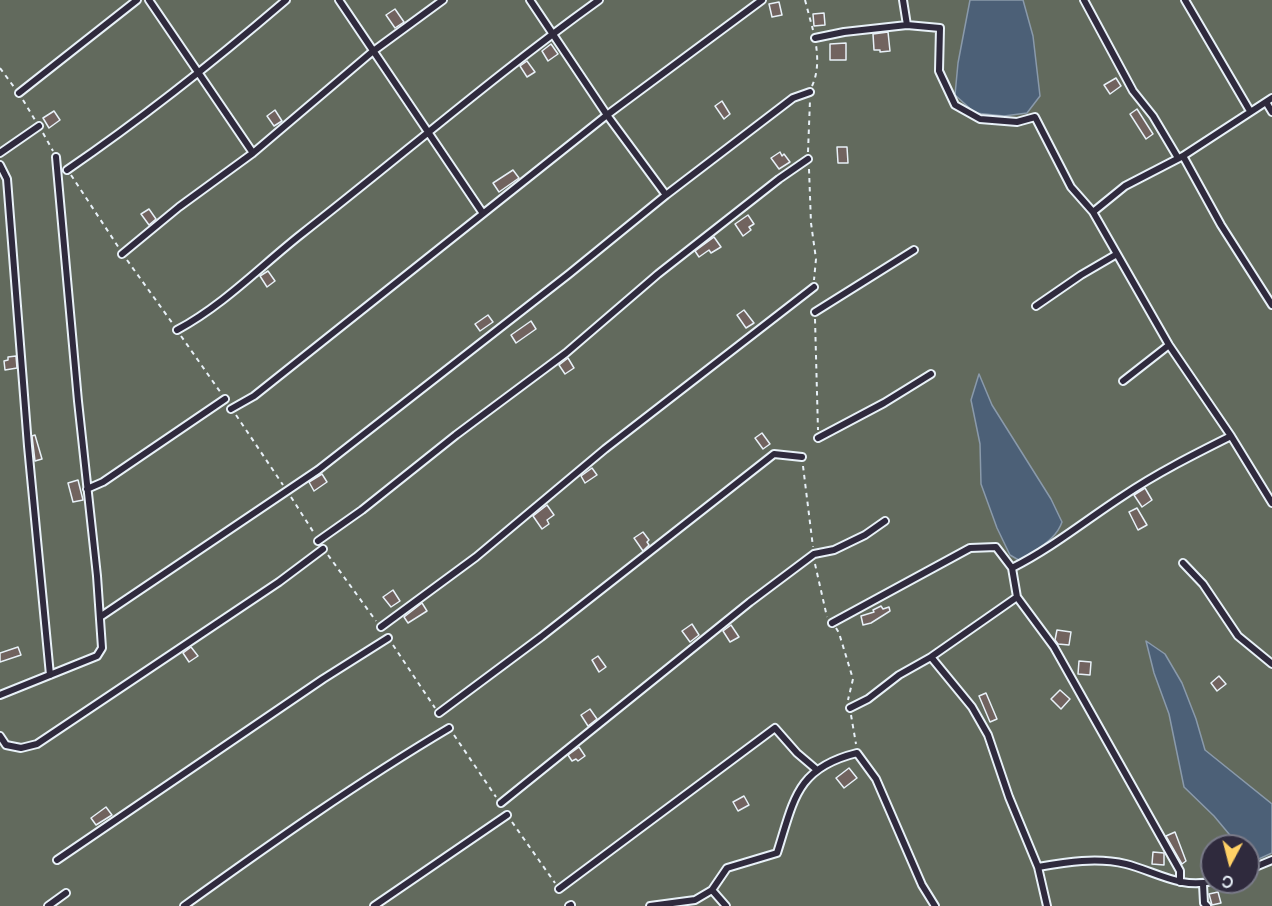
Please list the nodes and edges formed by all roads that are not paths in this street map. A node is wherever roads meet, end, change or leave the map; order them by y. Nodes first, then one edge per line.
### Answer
1 (137, 0) edge
2 (148, 0) edge
3 (286, 0) edge
4 (339, 0) edge
5 (442, 0) edge
6 (530, 0) edge
7 (599, 0) edge
8 (762, 0) edge
9 (903, 0) edge
10 (1084, 0) edge
11 (1185, 0) edge
12 (907, 25) junction
13 (552, 34) junction
14 (815, 38) road end
15 (372, 52) junction
16 (198, 72) junction
17 (810, 92) road end
18 (19, 93) dead end
19 (1269, 100) edge
20 (1250, 111) junction
21 (1272, 112) edge
22 (607, 115) junction
23 (39, 126) dead end
24 (427, 133) junction
25 (0, 153) edge
26 (253, 153) junction
27 (56, 157) dead end
28 (1181, 157) junction
29 (808, 159) road end
30 (0, 165) edge
31 (67, 171) dead end
32 (666, 195) junction
33 (482, 212) junction
34 (1093, 212) junction
35 (914, 250) dead end
36 (122, 254) dead end
37 (1117, 254) junction
38 (814, 287) road end
39 (1272, 305) edge
40 (1036, 306) dead end
41 (815, 312) road end
42 (177, 330) dead end
43 (1169, 345) junction
44 (931, 374) dead end
45 (1123, 381) dead end
46 (225, 399) dead end
47 (231, 409) dead end
48 (1232, 436) junction
49 (818, 438) road end
50 (801, 458) road end
51 (87, 489) junction
52 (1272, 504) edge
53 (885, 521) dead end
54 (318, 541) dead end
55 (323, 549) dead end
56 (1183, 563) dead end
57 (1012, 568) junction
58 (1017, 597) junction
59 (100, 617) junction
60 (832, 623) road end
61 (381, 627) dead end
62 (388, 638) dead end
63 (931, 657) junction
64 (1272, 664) edge
65 (50, 675) junction
66 (0, 695) edge
67 (850, 708) road end
68 (439, 713) dead end
69 (449, 728) dead end
70 (0, 736) edge
71 (817, 770) junction
72 (501, 803) dead end
73 (507, 815) dead end
74 (57, 860) dead end
75 (1038, 867) junction
76 (1180, 882) junction
77 (1200, 884) edge
78 (559, 889) dead end
79 (712, 890) junction
80 (66, 893) dead end
81 (48, 906) edge
82 (184, 906) edge
83 (374, 906) edge
84 (650, 906) edge
85 (726, 906) edge
86 (935, 906) edge
87 (1047, 906) edge

1 - 18 lane
2 - 16 lane
3 - 16 lane
4 - 15 lane
5 - 15 lane
6 - 13 lane
7 - 13 lane
8 - 22 lane
9 - 12 lane
10 - 28 lane
11 - 20 lane
12 - 14 lane
12 - 34 lane
13 - 22 lane
13 - 24 lane
15 - 24 lane
15 - 26 lane
16 - 26 lane
16 - 31 lane
17 - 32 lane
19 - 20 lane
19 - 21 lane
20 - 28 lane
22 - 32 lane
22 - 33 lane
23 - 25 lane
24 - 33 lane
24 - 42 lane
26 - 36 lane
27 - 51 lane
28 - 34 lane
28 - 39 lane
29 - 54 lane
30 - 65 lane
32 - 59 lane
33 - 47 lane
34 - 37 lane
35 - 41 lane
37 - 40 lane
37 - 43 lane
38 - 61 lane
43 - 45 lane
43 - 48 lane
44 - 49 lane
46 - 51 lane
48 - 52 lane
48 - 57 lane
50 - 68 lane
51 - 59 lane
53 - 72 lane
55 - 70 lane
56 - 64 lane
57 - 58 lane
57 - 60 lane
58 - 63 lane
58 - 76 lane
59 - 65 lane
62 - 74 lane
63 - 67 lane
63 - 75 lane
65 - 66 lane
69 - 82 lane
71 - 78 lane
71 - 79 lane
71 - 86 lane
73 - 83 lane
75 - 76 lane
75 - 87 lane
76 - 77 lane
79 - 84 lane
79 - 85 lane
80 - 81 lane

